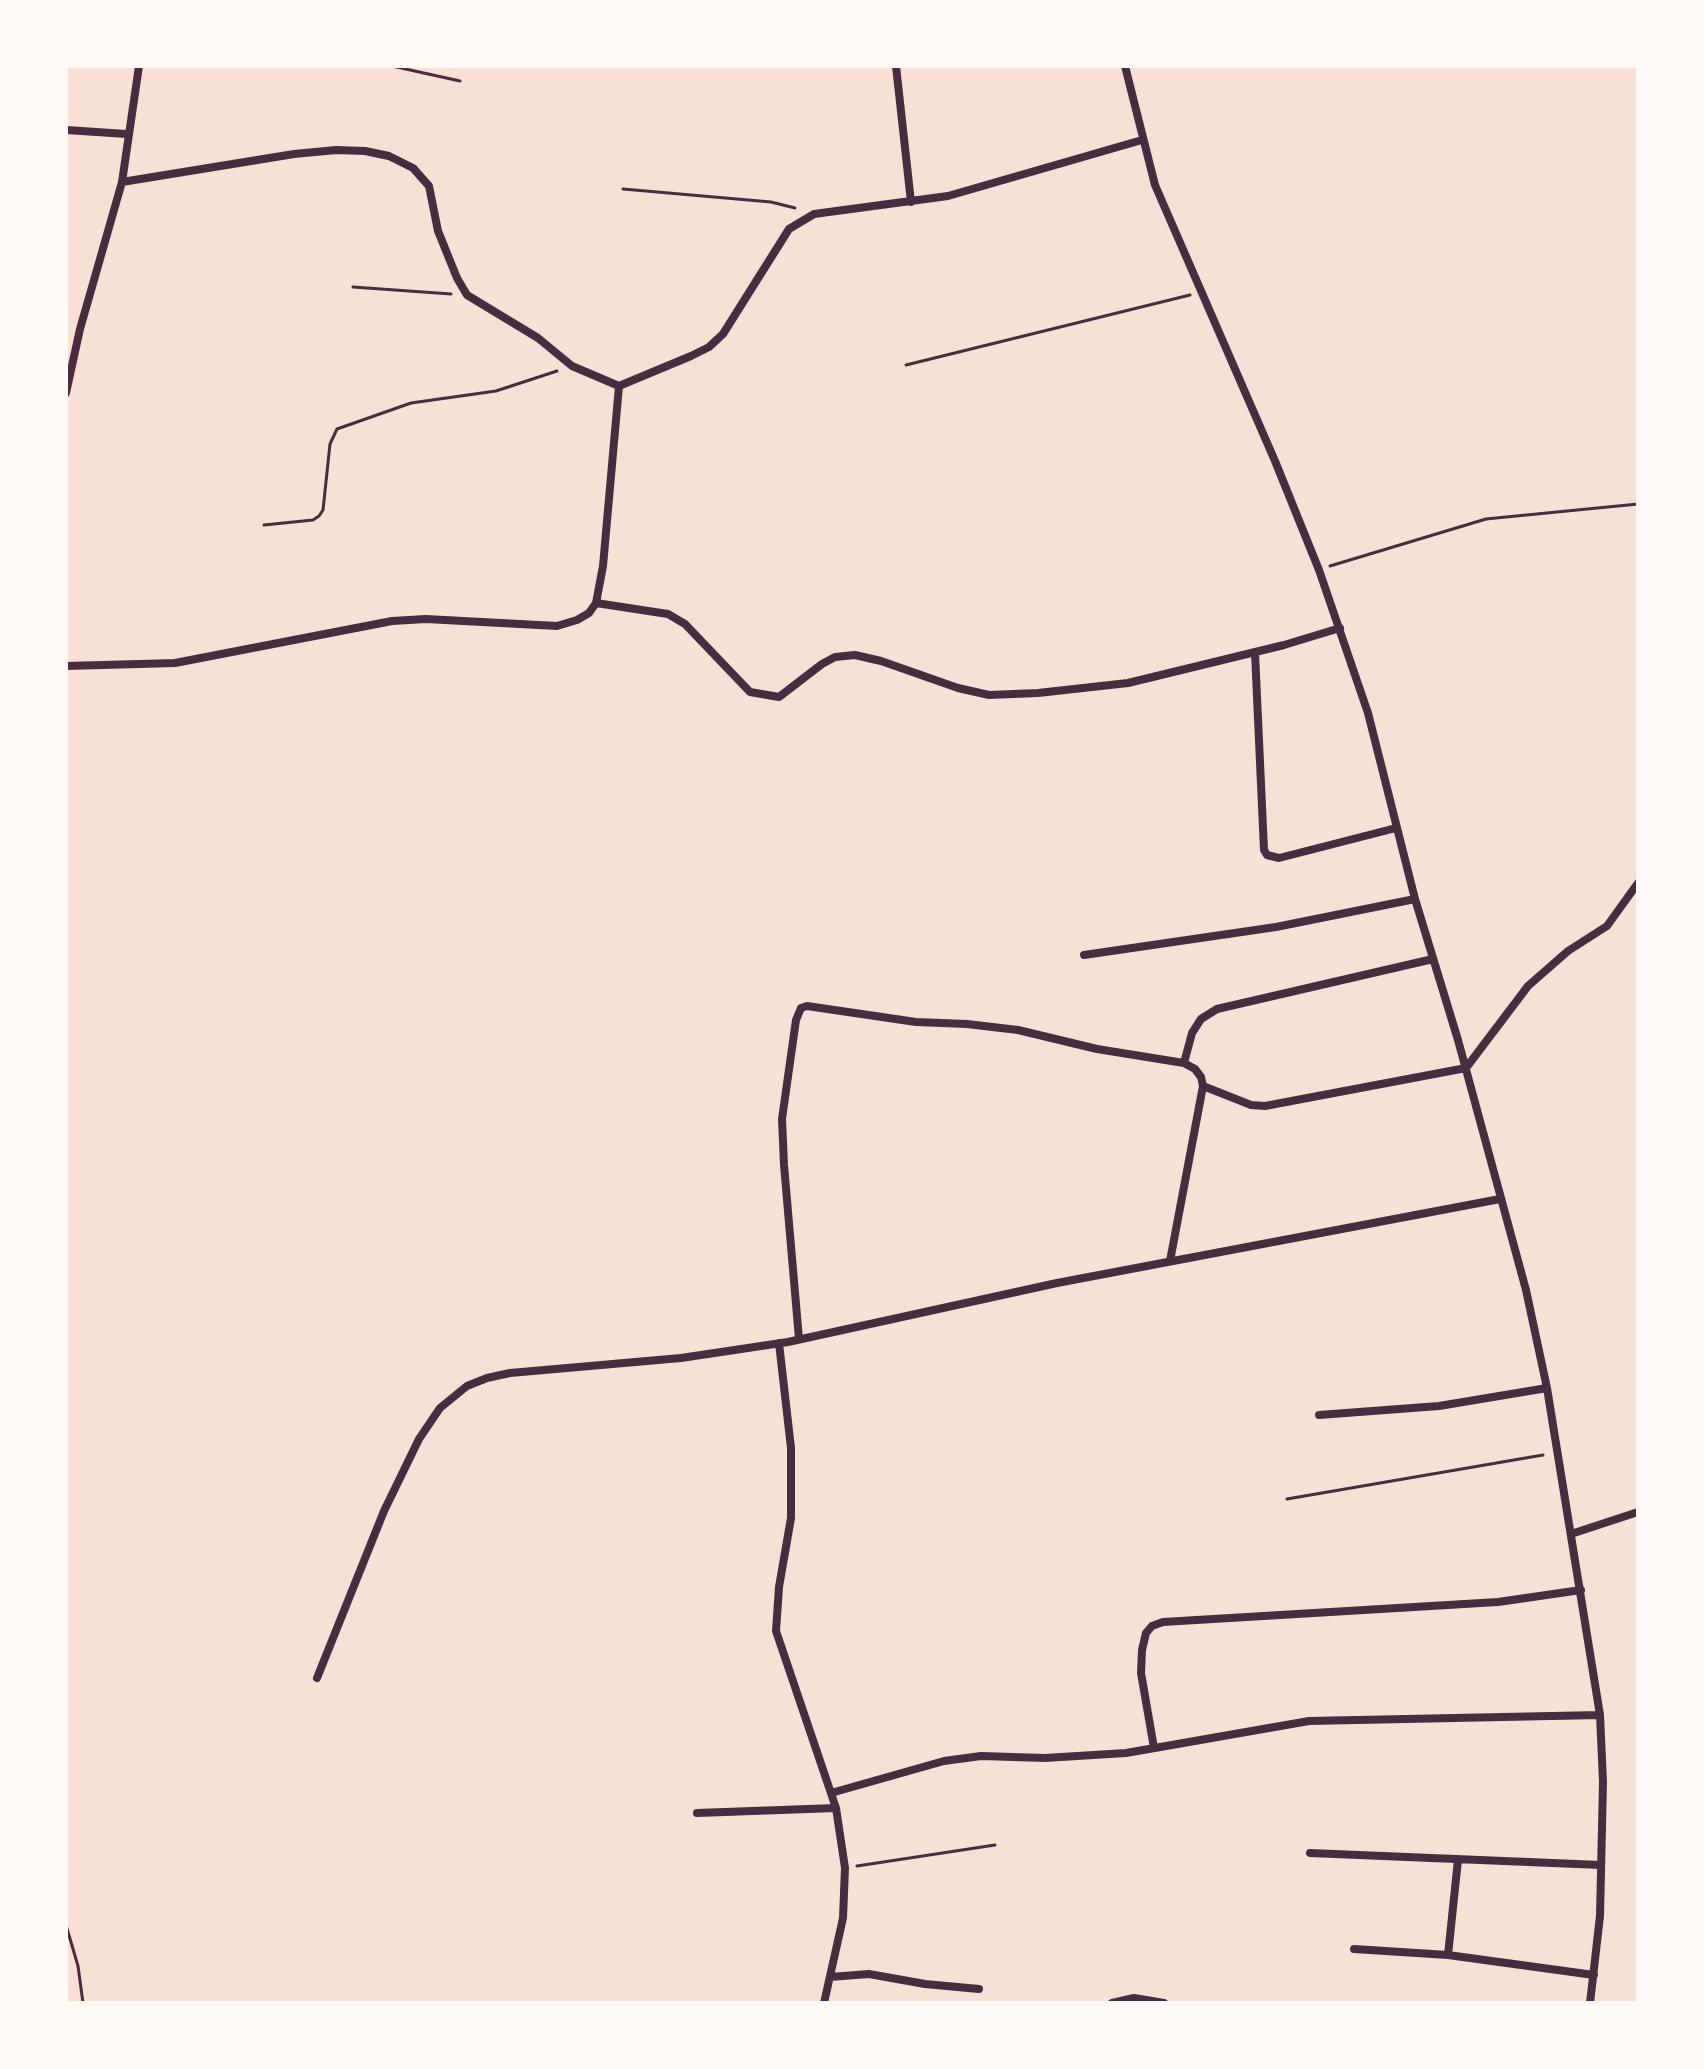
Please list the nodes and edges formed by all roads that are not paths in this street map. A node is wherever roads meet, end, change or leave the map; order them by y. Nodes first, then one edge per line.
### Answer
1 (139, 66) edge
2 (896, 66) edge
3 (1125, 66) edge
4 (66, 130) edge
5 (127, 134) junction
6 (1142, 140) junction
7 (122, 182) junction
8 (911, 202) junction
9 (619, 386) junction
10 (66, 393) edge
11 (596, 603) junction
12 (1340, 628) junction
13 (1255, 653) junction
14 (66, 666) edge
15 (1396, 828) junction
16 (1638, 883) edge
17 (1415, 899) junction
18 (1084, 955) dead end
19 (1433, 959) junction
20 (1184, 1063) junction
21 (1466, 1068) junction
22 (1203, 1086) junction
23 (1500, 1199) junction
24 (1170, 1261) junction
25 (799, 1339) junction
26 (779, 1343) junction
27 (1547, 1388) junction
28 (1319, 1415) dead end
29 (1638, 1512) edge
30 (1571, 1534) junction
31 (1581, 1590) junction
32 (317, 1678) dead end
33 (1600, 1715) junction
34 (1154, 1748) junction
35 (831, 1793) junction
36 (836, 1808) junction
37 (697, 1813) dead end
38 (1310, 1853) dead end
39 (1458, 1860) junction
40 (1601, 1865) junction
41 (1354, 1949) dead end
42 (1448, 1955) junction
43 (1594, 1975) junction
44 (830, 1977) junction
45 (979, 1989) dead end
46 (824, 2003) edge
47 (1112, 2003) edge
48 (1164, 2003) edge
49 (1590, 2003) edge

1 - 5 street
2 - 8 street
3 - 6 street
4 - 5 street
5 - 7 street
6 - 8 street
6 - 12 street
7 - 9 street
7 - 10 street
8 - 9 street
9 - 11 street
11 - 13 street
11 - 14 street
12 - 13 street
12 - 15 street
13 - 15 street
15 - 17 street
16 - 21 street
17 - 18 street
17 - 19 street
19 - 20 street
19 - 21 street
20 - 22 street
20 - 25 street
21 - 22 street
21 - 23 street
22 - 24 street
23 - 24 street
23 - 27 street
24 - 25 street
25 - 26 street
26 - 32 street
26 - 35 street
27 - 28 street
27 - 30 street
29 - 30 street
30 - 31 street
31 - 33 street
31 - 34 street
33 - 34 street
33 - 40 street
34 - 35 street
35 - 36 street
36 - 37 street
36 - 44 street
38 - 39 street
39 - 40 street
39 - 42 street
40 - 43 street
41 - 42 street
42 - 43 street
43 - 49 street
44 - 45 street
44 - 46 street
47 - 48 street

